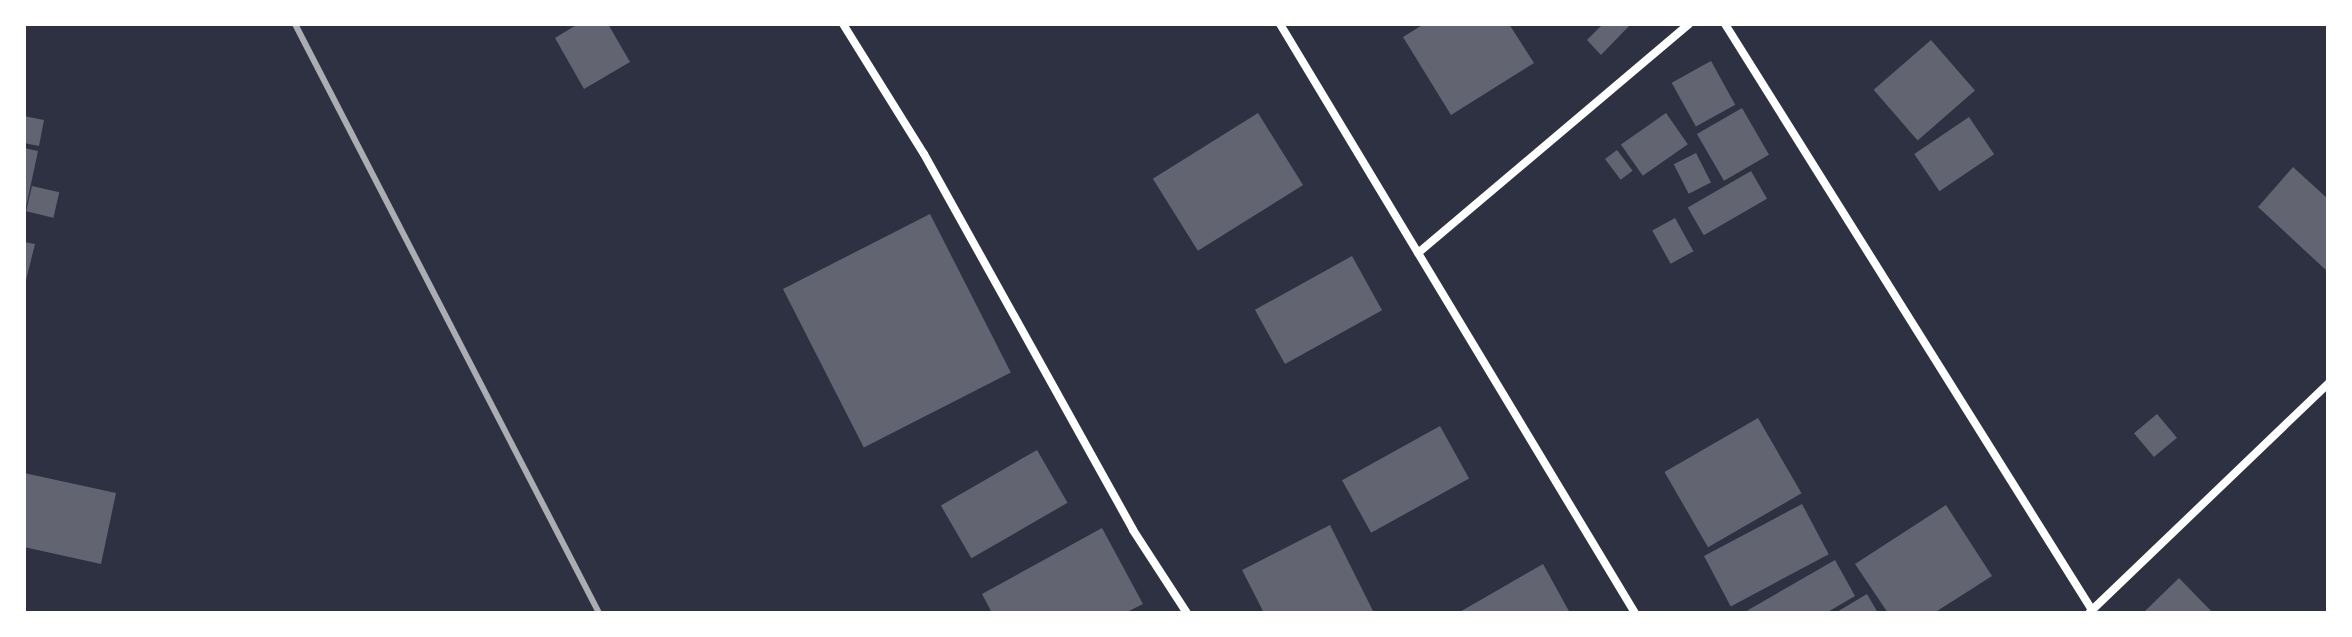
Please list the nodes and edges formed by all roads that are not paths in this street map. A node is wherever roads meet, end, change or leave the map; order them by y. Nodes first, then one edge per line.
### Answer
1 (843, 24) edge
2 (1280, 24) edge
3 (1689, 24) edge
4 (1725, 24) edge
5 (1418, 253) junction
6 (2328, 384) edge
7 (2091, 612) edge
8 (1187, 613) edge
9 (1635, 613) edge

1 - 8 street
2 - 5 street
3 - 5 street
4 - 7 street
5 - 9 street
6 - 7 street

